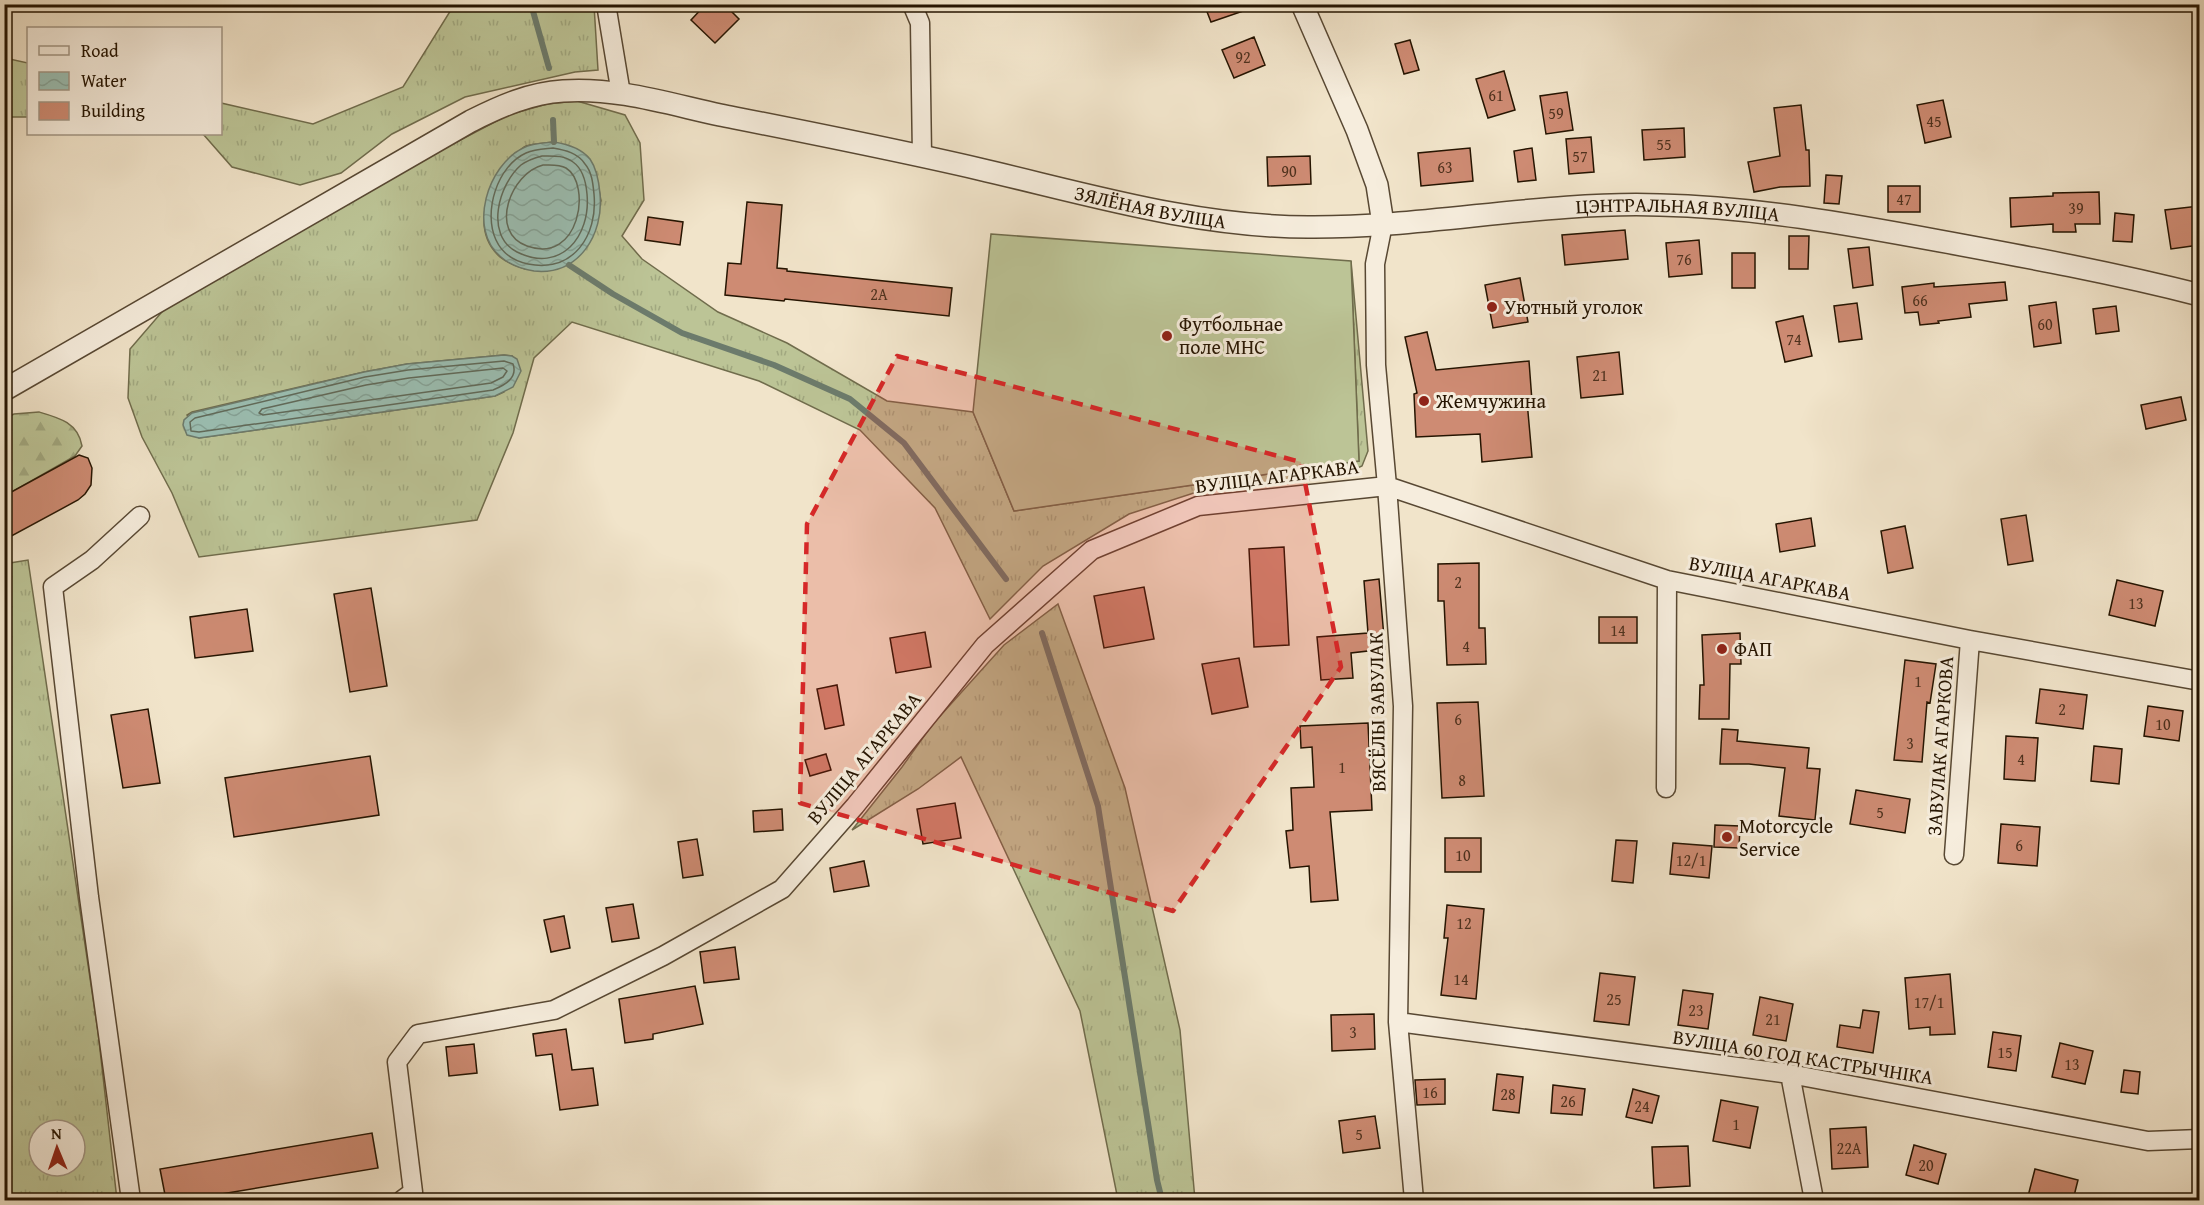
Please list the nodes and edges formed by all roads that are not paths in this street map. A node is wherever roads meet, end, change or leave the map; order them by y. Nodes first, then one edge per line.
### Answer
1 (606, 4) edge
2 (912, 4) edge
3 (1302, 4) edge
4 (621, 94) junction
5 (922, 156) junction
6 (1383, 224) junction
7 (2199, 295) edge
8 (4, 390) edge
9 (1387, 486) junction
10 (140, 516) dead end
11 (1667, 580) junction
12 (1970, 640) junction
13 (2199, 681) edge
14 (1666, 788) dead end
15 (1954, 855) dead end
16 (1398, 1022) junction
17 (1791, 1074) junction
18 (2199, 1139) edge
19 (131, 1200) edge
20 (402, 1200) edge
21 (1414, 1200) edge
22 (1814, 1200) edge

1 - 4 street
2 - 5 street
3 - 6 street
4 - 5 street, ЗЯЛЁНАЯ ВУЛІЦА
4 - 8 street, ЗЯЛЁНАЯ ВУЛІЦА
5 - 6 street, ЗЯЛЁНАЯ ВУЛІЦА
6 - 7 street, ЦЭНТРАЛЬНАЯ ВУЛІЦА
6 - 9 street, ВЯСЁЛЫ ЗАВУЛАК
9 - 11 street, ВУЛІЦА АГАРКАВА
9 - 16 street, ВЯСЁЛЫ ЗАВУЛАК
9 - 20 street, ВУЛІЦА АГАРКАВА
10 - 19 street
11 - 12 street, ВУЛІЦА АГАРКАВА
11 - 14 street
12 - 13 street, ВУЛІЦА АГАРКАВА
12 - 15 street, ЗАВУЛАК АГАРКОВА
16 - 17 street, ВУЛІЦА 60 ГОД КАСТРЫЧНІКА
16 - 21 street, ВЯСЁЛЫ ЗАВУЛАК
17 - 18 street, ВУЛІЦА 60 ГОД КАСТРЫЧНІКА
17 - 22 street

